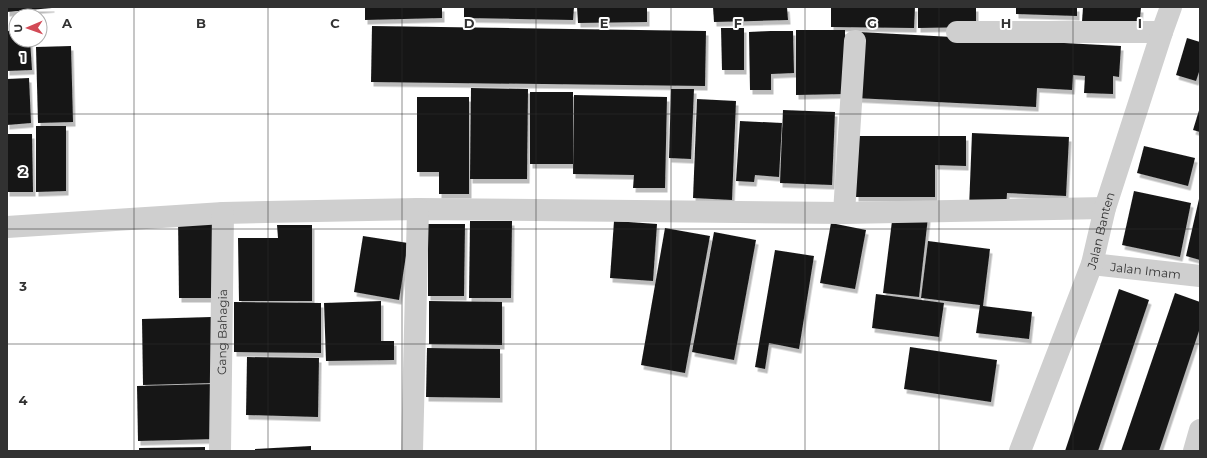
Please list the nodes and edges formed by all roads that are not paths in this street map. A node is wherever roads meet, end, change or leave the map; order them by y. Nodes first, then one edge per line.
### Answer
1 (1171, 7) edge
2 (957, 32) dead end
3 (1162, 32) junction
4 (855, 41) dead end
5 (1104, 208) junction
6 (418, 209) junction
7 (224, 213) junction
8 (844, 213) junction
9 (7, 227) edge
10 (1092, 264) junction
11 (1200, 276) edge
12 (1200, 430) edge
13 (220, 451) edge
14 (412, 451) edge
15 (1020, 451) edge
16 (1194, 451) edge

1 - 3 street, Jalan Banten
2 - 3 street
3 - 5 street, Jalan Banten
4 - 8 street
5 - 8 street
5 - 10 street, Jalan Banten
6 - 7 street
6 - 8 street
6 - 14 street
7 - 9 street
7 - 13 street, Gang Bahagia
10 - 11 street, Jalan Imam
10 - 15 street, Jalan Banten
12 - 16 street

